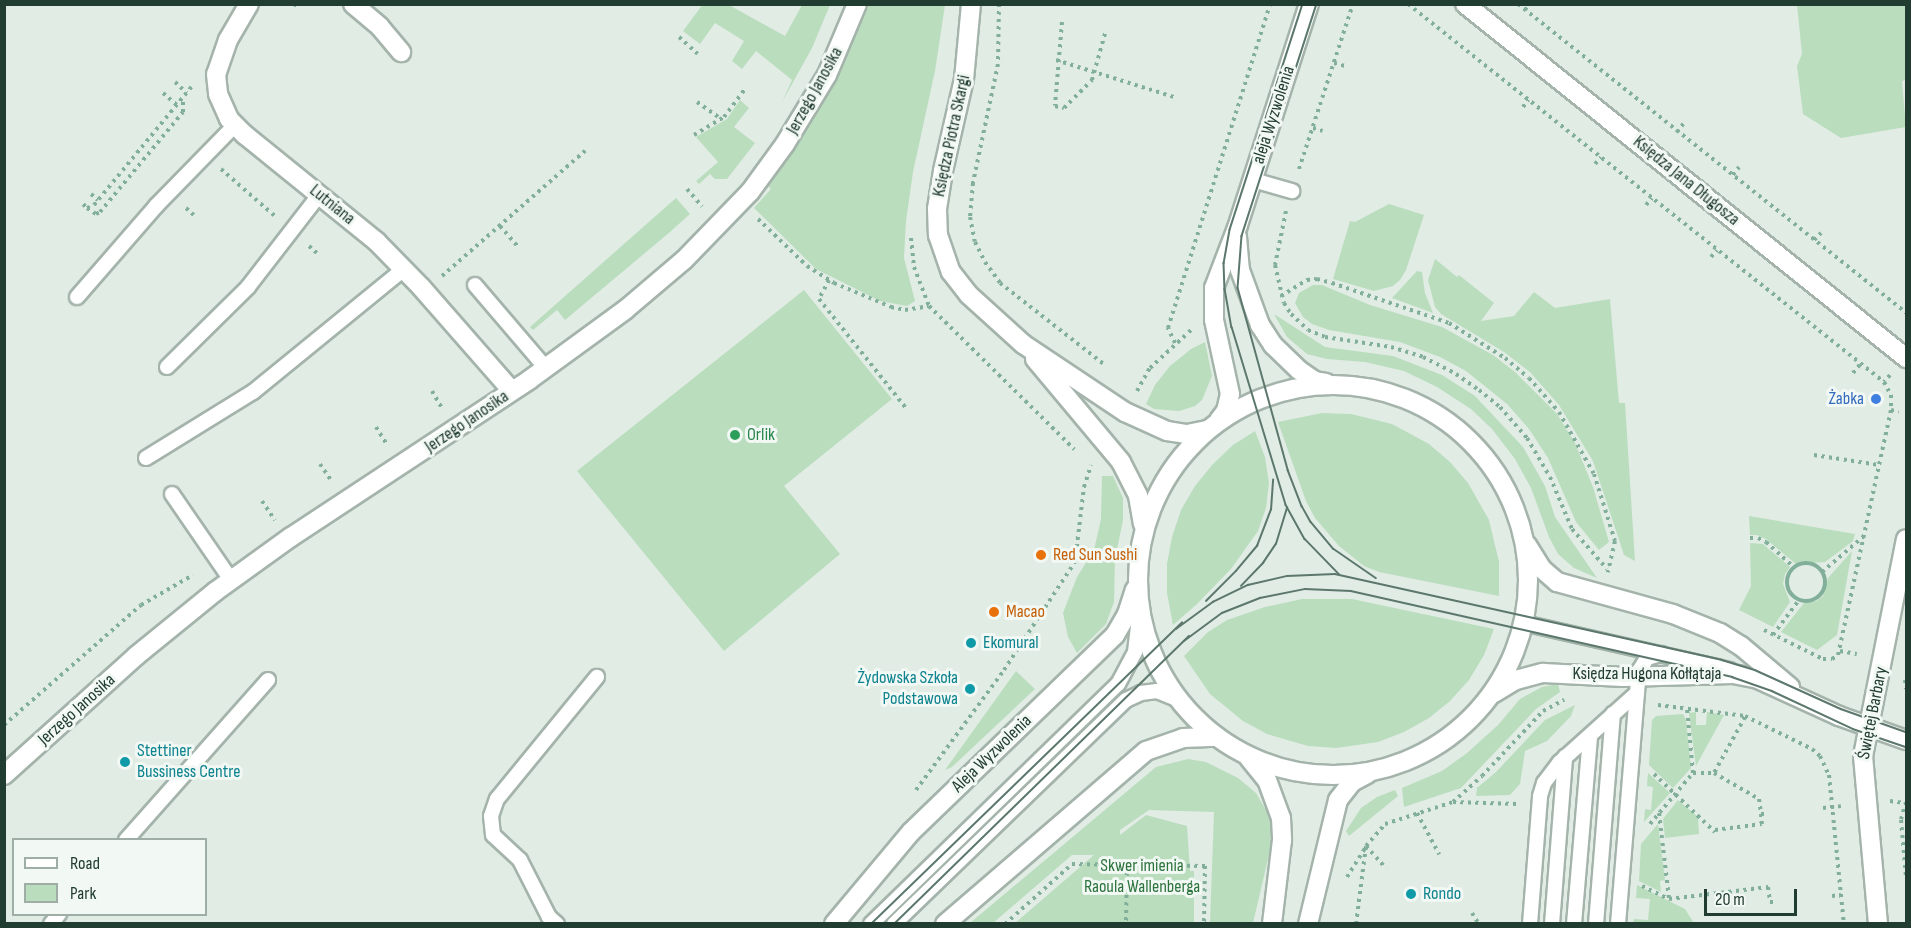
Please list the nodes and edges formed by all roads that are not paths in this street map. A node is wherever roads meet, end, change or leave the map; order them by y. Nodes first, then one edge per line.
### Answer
1 (249, 4) edge
2 (353, 4) edge
3 (857, 4) edge
4 (971, 4) edge
5 (1309, 4) edge
6 (1465, 4) edge
7 (401, 52) dead end
8 (235, 125) junction
9 (1253, 180) junction
10 (1292, 191) road end
11 (320, 195) junction
12 (1238, 225) junction
13 (404, 269) junction
14 (475, 285) dead end
15 (77, 297) dead end
16 (1023, 344) junction
17 (1906, 358) edge
18 (167, 367) dead end
19 (546, 368) junction
20 (1334, 384) junction
21 (512, 391) junction
22 (1213, 426) junction
23 (146, 458) dead end
24 (172, 494) dead end
25 (1143, 533) junction
26 (1523, 535) junction
27 (1906, 539) edge
28 (1137, 579) junction
29 (231, 580) junction
30 (1140, 609) junction
31 (1523, 623) junction
32 (1661, 654) junction
33 (597, 677) dead end
34 (1758, 679) junction
35 (268, 680) dead end
36 (1638, 685) junction
37 (1490, 696) junction
38 (1179, 700) junction
39 (1805, 700) junction
40 (1613, 714) junction
41 (1869, 728) junction
42 (1590, 736) junction
43 (1217, 737) junction
44 (1906, 740) edge
45 (1243, 753) junction
46 (1565, 757) junction
47 (1377, 770) junction
48 (4, 774) edge
49 (128, 838) edge
50 (557, 924) edge
51 (834, 924) edge
52 (871, 924) edge
53 (894, 924) edge
54 (945, 924) edge
55 (1272, 924) edge
56 (1308, 924) edge
57 (1530, 924) edge
58 (1552, 924) edge
59 (1574, 924) edge
60 (1596, 924) edge
61 (1618, 924) edge
62 (1878, 924) edge

1 - 8 street, Lutniana
2 - 7 street
3 - 19 street, Jerzego Janosika
4 - 16 street, Księdza Piotra Skargi
5 - 9 street, aleja Wyzwolenia
6 - 17 street, Księdza Jana Długosza
8 - 11 street, Lutniana
8 - 15 lane
9 - 10 lane
9 - 12 street, aleja Wyzwolenia
11 - 13 street, Lutniana
11 - 18 lane
12 - 20 street, aleja Wyzwolenia
12 - 22 street, aleja Wyzwolenia
13 - 21 street, Lutniana
13 - 23 lane
14 - 19 lane
16 - 22 street, Księdza Piotra Skargi
16 - 25 street, Księdza Piotra Skargi
19 - 21 street, Jerzego Janosika
20 - 22 street
20 - 26 street
21 - 29 street, Jerzego Janosika
22 - 25 street
24 - 29 lane
25 - 28 street
26 - 31 street
26 - 39 street, Księdza Hugona Kołłątaja
27 - 41 street, Świętej Barbary
28 - 30 street
28 - 51 street, Aleja Wyzwolenia
29 - 48 street, Jerzego Janosika
30 - 38 street
30 - 52 lane
31 - 32 lane
31 - 37 street
32 - 34 lane
32 - 36 lane
33 - 50 lane
34 - 36 street, Księdza Hugona Kołłątaja
34 - 39 street, Księdza Hugona Kołłątaja
35 - 49 lane
36 - 37 street, Księdza Hugona Kołłątaja
36 - 40 lane
36 - 61 lane
37 - 47 street
38 - 43 street
38 - 53 lane
39 - 41 street, Księdza Hugona Kołłątaja
40 - 42 lane
40 - 60 lane
41 - 44 street, Księdza Hugona Kołłątaja
41 - 62 street, Świętej Barbary
42 - 46 lane
42 - 59 lane
43 - 45 street
43 - 54 street
45 - 47 street
45 - 55 street
46 - 57 lane
46 - 58 lane
47 - 56 street

